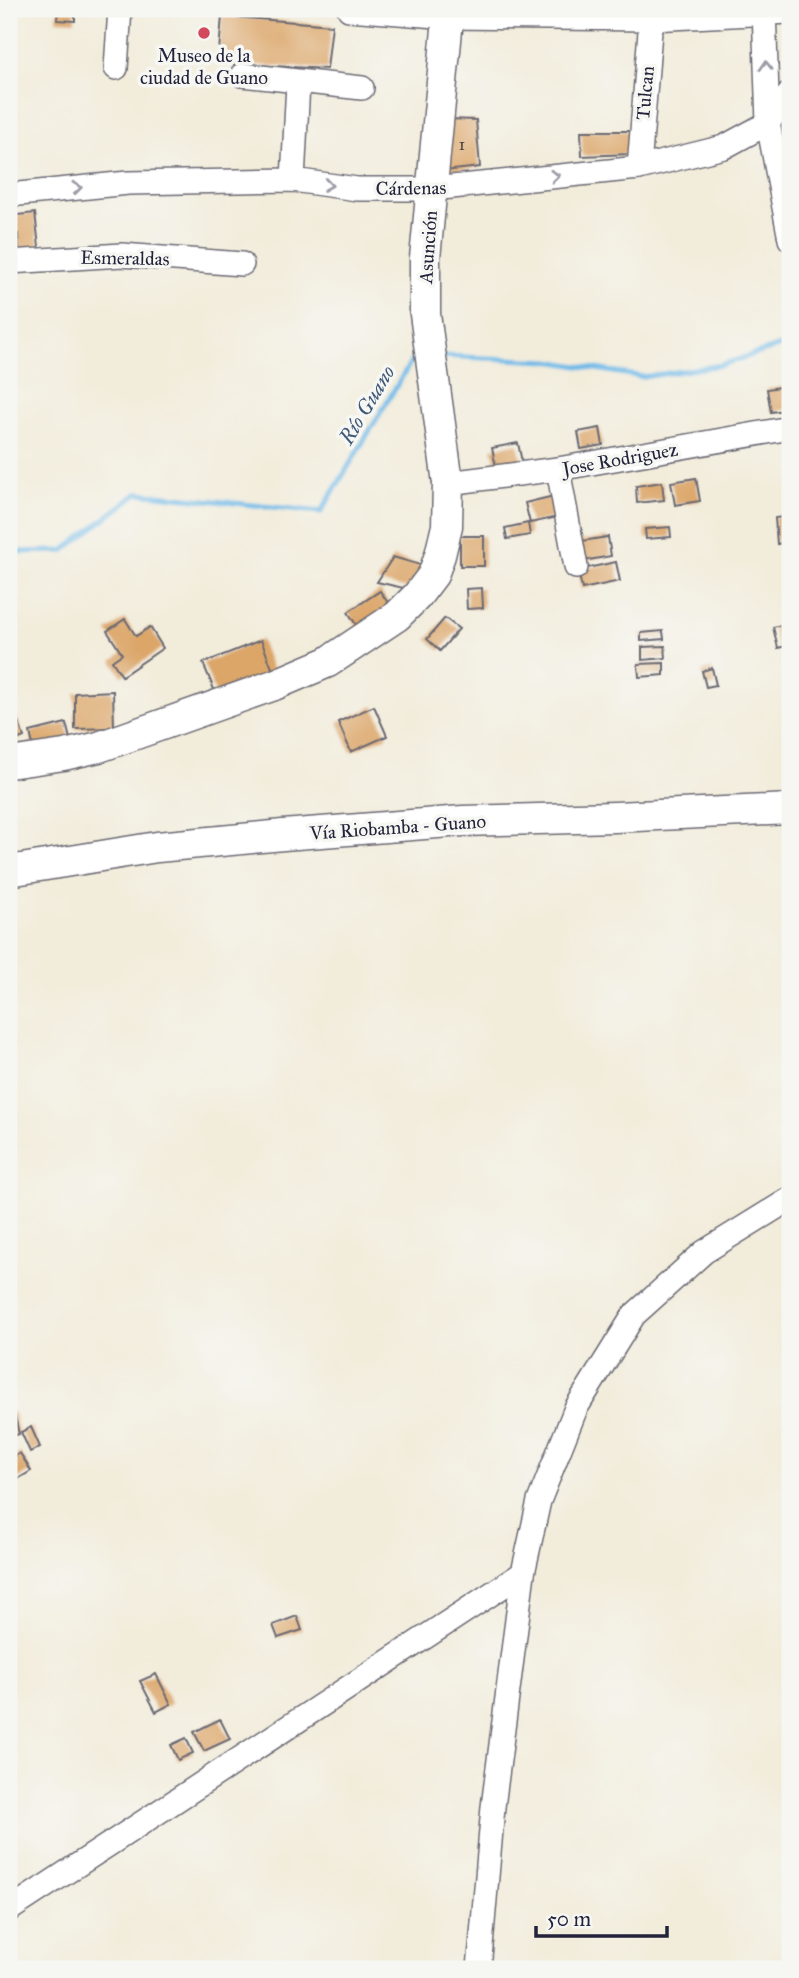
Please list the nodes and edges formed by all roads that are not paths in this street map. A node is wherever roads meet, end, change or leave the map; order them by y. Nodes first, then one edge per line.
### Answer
1 (120, 9) edge
2 (349, 9) edge
3 (764, 12) edge
4 (790, 12) edge
5 (449, 13) edge
6 (651, 19) junction
7 (116, 68) dead end
8 (242, 75) dead end
9 (298, 83) junction
10 (362, 88) dead end
11 (790, 93) edge
12 (768, 123) junction
13 (639, 168) junction
14 (293, 180) junction
15 (432, 189) junction
16 (9, 195) edge
17 (790, 239) edge
18 (9, 262) edge
19 (242, 264) dead end
20 (790, 428) edge
21 (558, 469) junction
22 (448, 484) junction
23 (576, 567) dead end
24 (9, 763) edge
25 (790, 809) edge
26 (9, 871) edge
27 (790, 1199) edge
28 (523, 1573) junction
29 (11, 1900) edge
30 (479, 1969) edge

1 - 7 street
2 - 5 street
3 - 4 street
3 - 6 street
12 -> 3 street
5 - 6 street
5 - 15 main road, Asunción
6 - 13 street, Tulcan
8 - 9 street
9 - 10 street
9 - 14 street
11 - 12 street, Cárdenas
12 - 13 street, Cárdenas
12 - 17 street
15 -> 13 street, Cárdenas
14 -> 15 street, Cárdenas
16 -> 14 street, Cárdenas
15 - 22 main road, Asunción
18 - 19 street, Esmeraldas
20 - 21 street, Jose Rodriguez
21 - 22 street, Jose Rodriguez
21 - 23 street
22 - 24 main road
25 - 26 main road, Vía Riobamba - Guano
27 - 28 street
28 - 29 street
28 - 30 street

